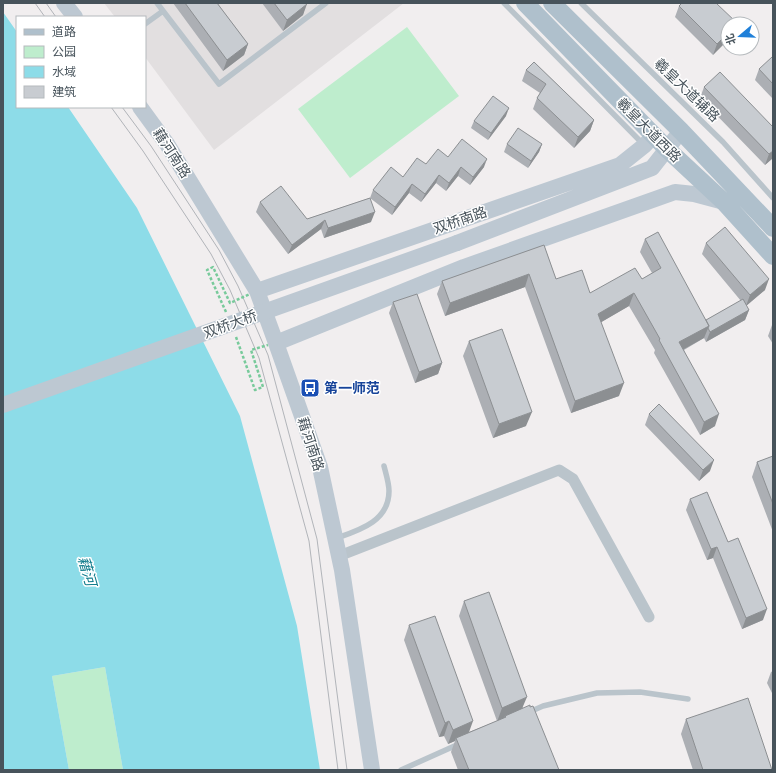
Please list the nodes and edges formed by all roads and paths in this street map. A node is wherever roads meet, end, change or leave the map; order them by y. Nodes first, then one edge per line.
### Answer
1 (64, 3) edge
2 (157, 3) edge
3 (326, 3) edge
4 (504, 3) edge
5 (525, 3) edge
6 (552, 3) edge
7 (581, 3) edge
8 (163, 10) junction
9 (73, 16) edge
10 (146, 23) edge
11 (141, 108) edge
12 (681, 130) junction
13 (656, 145) junction
14 (773, 198) edge
15 (724, 202) junction
16 (773, 228) edge
17 (773, 256) edge
18 (253, 292) junction
19 (231, 323) junction
20 (272, 344) junction
21 (3, 405) edge
22 (384, 466) dead end
23 (335, 538) junction
24 (339, 556) junction
25 (649, 617) dead end
26 (688, 699) dead end
27 (522, 716) edge
28 (465, 741) edge
29 (372, 770) edge
30 (401, 770) edge

1 - 9 main road
2 - 8 lane
3 - 8 lane
4 - 13 lane
5 - 13 main road, 羲皇大道西路
6 - 12 main road, 羲皇大道西路
7 - 14 lane, 羲皇大道辅路
8 - 10 lane
11 - 18 main road, 藉河南路
12 - 13 main road
12 - 16 main road, 羲皇大道西路
13 - 15 main road, 羲皇大道西路
13 - 18 main road, 双桥南路
13 - 19 main road, 双桥大桥, bridge
15 - 17 main road, 羲皇大道西路
15 - 20 main road
18 - 19 path, bridge
18 - 20 main road, 藉河南路
19 - 20 path, bridge
19 - 21 main road, 双桥大桥, bridge
20 - 23 main road, 藉河南路
22 - 23 lane
23 - 24 main road, 藉河南路
24 - 25 street
24 - 29 main road, 藉河南路
26 - 27 lane
28 - 30 lane

